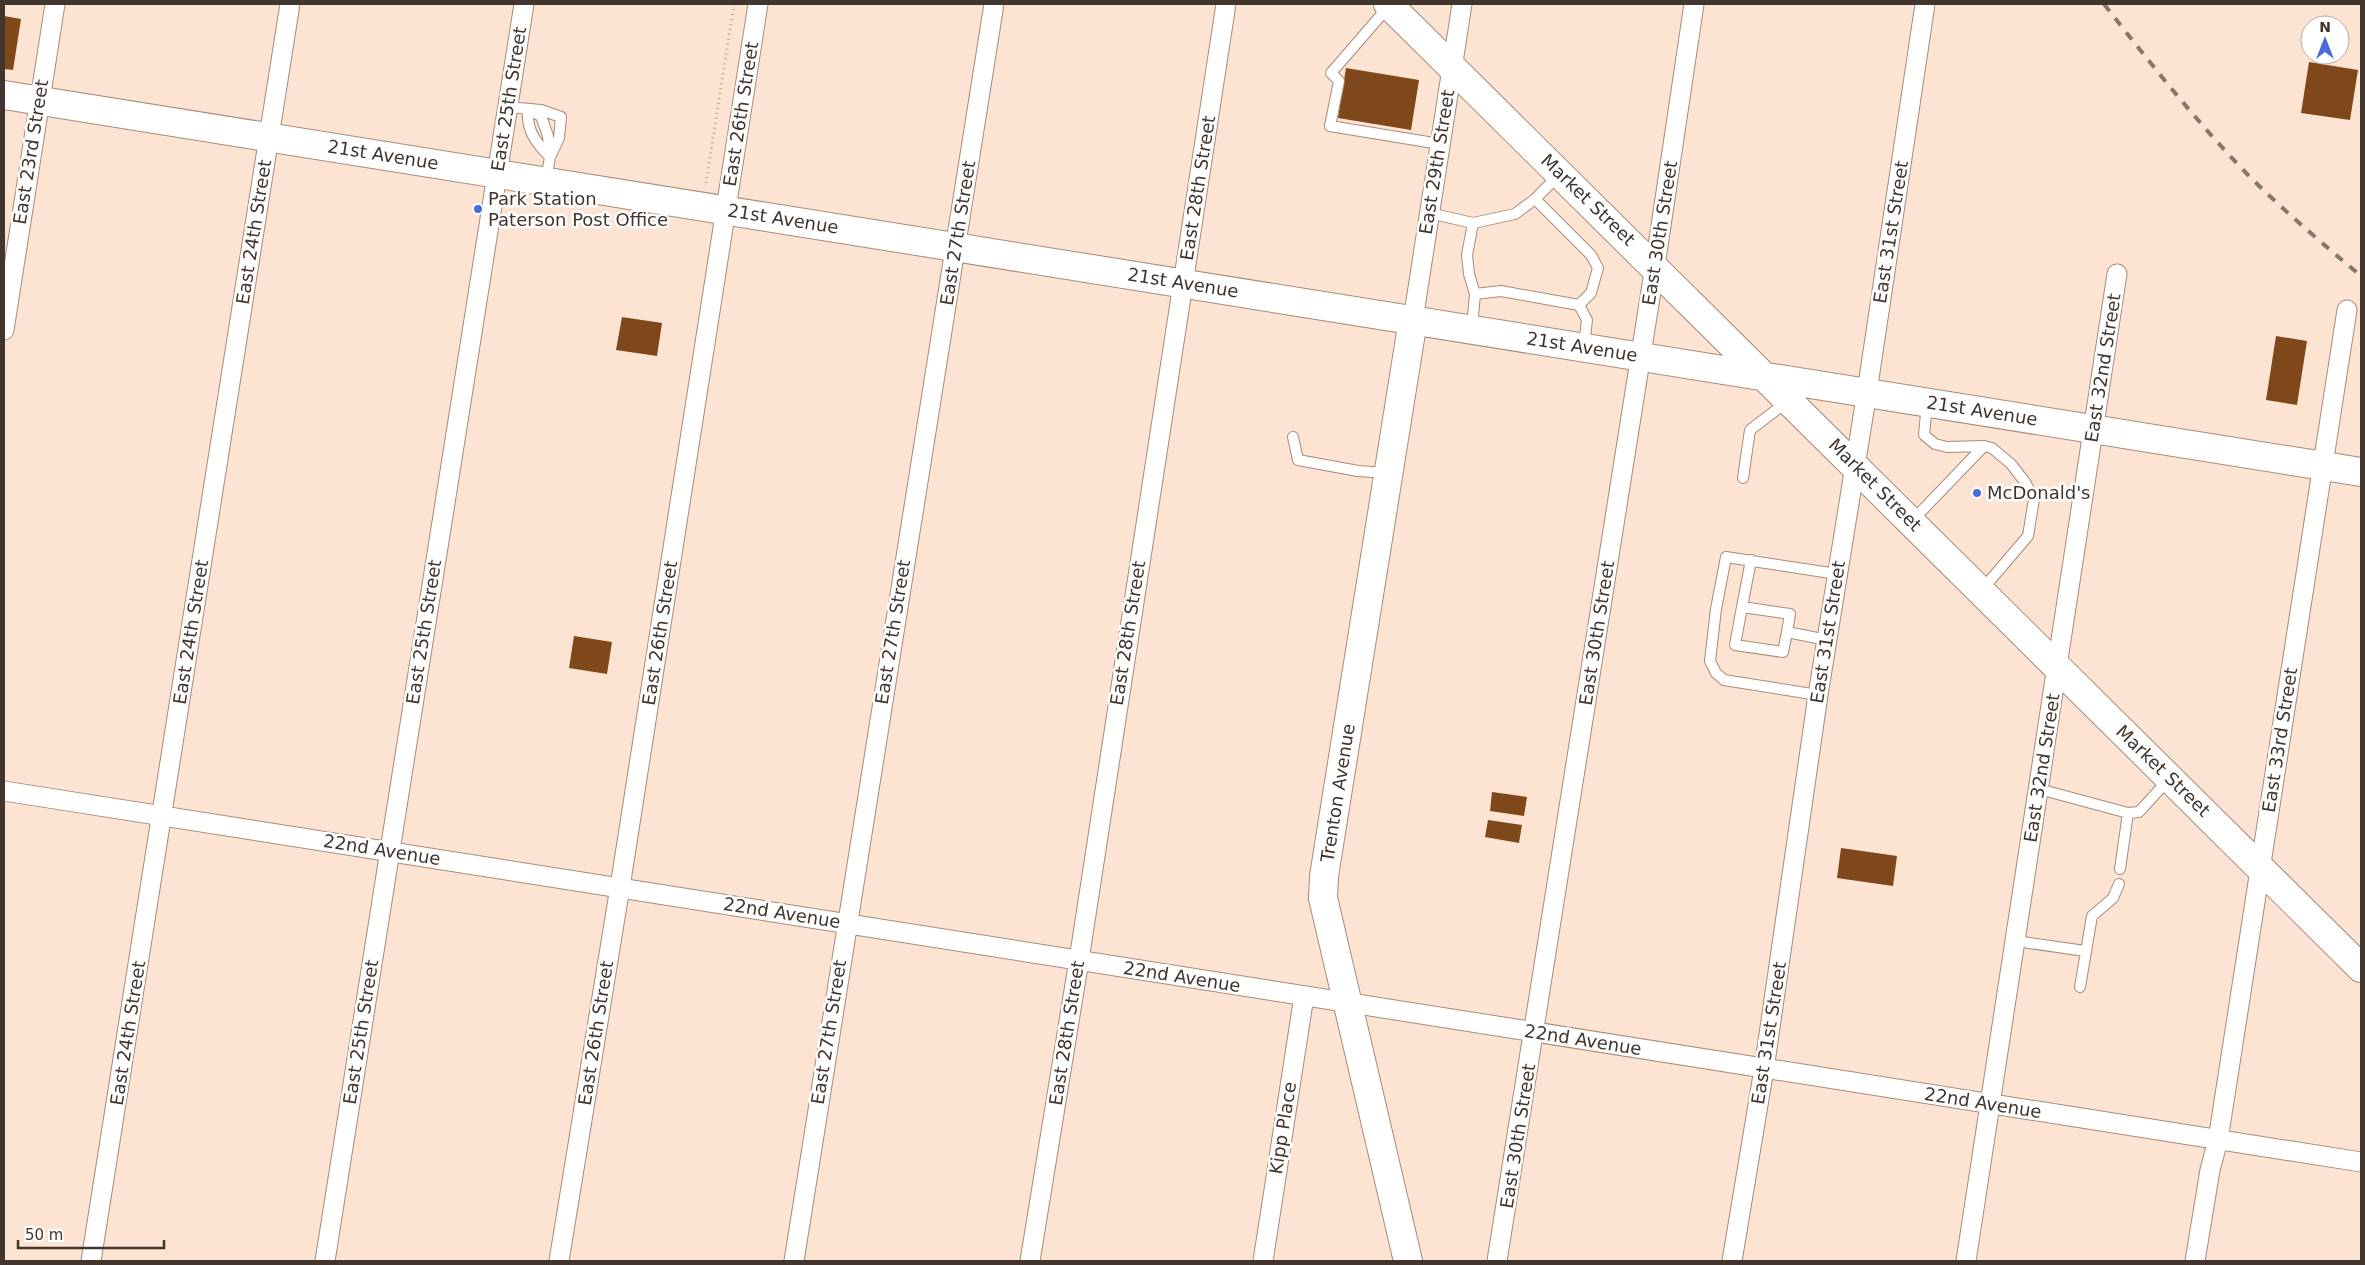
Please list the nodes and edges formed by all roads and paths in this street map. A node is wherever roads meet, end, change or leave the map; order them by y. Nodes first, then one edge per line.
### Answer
1 (55, 4) edge
2 (290, 4) edge
3 (524, 4) edge
4 (734, 4) edge
5 (758, 4) edge
6 (994, 4) edge
7 (1226, 4) edge
8 (1462, 4) edge
9 (1694, 4) edge
10 (1925, 4) edge
11 (1389, 5) edge
12 (1452, 68) junction
13 (4, 95) edge
14 (39, 101) junction
15 (507, 108) junction
16 (528, 109) junction
17 (269, 137) junction
18 (1440, 144) junction
19 (548, 169) junction
20 (497, 174) junction
21 (1560, 174) junction
22 (728, 198) junction
23 (1535, 199) junction
24 (1429, 213) junction
25 (1473, 223) junction
26 (956, 247) junction
27 (1655, 266) junction
28 (2117, 274) dead end
29 (1184, 283) junction
30 (1475, 294) junction
31 (1579, 305) junction
32 (2346, 310) dead end
33 (1412, 320) junction
34 (1472, 329) junction
35 (4, 330) edge
36 (1584, 347) junction
37 (1641, 356) junction
38 (1766, 376) junction
39 (1867, 392) junction
40 (1790, 400) junction
41 (1928, 402) junction
42 (2094, 428) junction
43 (1293, 437) dead end
44 (1984, 446) junction
45 (1855, 465) junction
46 (2322, 465) junction
47 (2361, 472) edge
48 (1388, 474) junction
49 (1743, 478) dead end
50 (1911, 522) junction
51 (1751, 560) junction
52 (1837, 574) junction
53 (1980, 591) junction
54 (1742, 606) junction
55 (1787, 632) junction
56 (1827, 640) junction
57 (2057, 668) junction
58 (1818, 695) junction
59 (2170, 778) junction
60 (2039, 789) junction
61 (4, 791) edge
62 (2128, 813) junction
63 (162, 815) junction
64 (389, 851) junction
65 (2261, 866) junction
66 (2120, 869) dead end
67 (2119, 884) dead end
68 (620, 887) junction
69 (846, 923) junction
70 (2016, 941) junction
71 (2085, 951) junction
72 (1079, 960) junction
73 (2361, 968) edge
74 (2080, 987) dead end
75 (1304, 996) junction
76 (1347, 1002) junction
77 (1534, 1032) junction
78 (1764, 1069) junction
79 (1990, 1104) junction
80 (2218, 1140) junction
81 (2361, 1162) edge
82 (2196, 1259) edge
83 (92, 1261) edge
84 (325, 1261) edge
85 (558, 1261) edge
86 (794, 1261) edge
87 (1030, 1261) edge
88 (1263, 1261) edge
89 (1408, 1261) edge
90 (1497, 1261) edge
91 (1732, 1261) edge
92 (1966, 1261) edge

1 - 14 street, East 23rd Street
2 - 17 street, East 24th Street
3 - 15 street, East 25th Street
4 - 22 path
5 - 22 street, East 26th Street
6 - 26 street, East 27th Street
7 - 29 street, East 28th Street
8 - 12 street, East 29th Street
9 - 27 street, East 30th Street
10 - 39 street, East 31st Street
11 - 12 street, Market Street
11 - 18 lane
12 - 18 street, East 29th Street
12 - 21 street, Market Street
13 - 14 street, 21st Avenue
14 - 17 street, 21st Avenue
14 - 35 street, East 23rd Street
15 - 16 lane
15 - 20 street, East 25th Street
16 - 19 lane
16 - 19 lane
16 - 19 lane
17 - 20 street, 21st Avenue
17 - 63 street, East 24th Street
18 - 24 street, East 29th Street
19 - 20 street, 21st Avenue
19 - 22 street, 21st Avenue
20 - 64 street, East 25th Street
21 - 23 lane
21 - 27 street, Market Street
22 - 26 street, 21st Avenue
22 - 68 street, East 26th Street
23 - 25 lane
23 - 31 lane
24 - 25 lane
24 - 33 street, East 29th Street
25 - 30 lane
26 - 29 street, 21st Avenue
26 - 69 street, East 27th Street
27 - 37 street, East 30th Street
27 - 38 street, Market Street
28 - 42 street, East 32nd Street
29 - 33 street, 21st Avenue
29 - 72 street, East 28th Street
30 - 31 lane
30 - 34 lane
31 - 36 lane
32 - 46 street, East 33rd Street
33 - 34 street, 21st Avenue
33 - 48 street, Trenton Avenue
34 - 36 street, 21st Avenue
36 - 37 street, 21st Avenue
37 - 38 street, 21st Avenue
37 - 77 street, East 30th Street
38 - 39 street, 21st Avenue
38 - 40 street, Market Street
39 - 41 street, 21st Avenue
39 - 45 street, East 31st Street
40 - 45 street, Market Street
40 - 49 lane
41 - 42 street, 21st Avenue
41 - 44 lane
42 - 46 street, 21st Avenue
42 - 57 street, East 32nd Street
43 - 48 lane
44 - 50 lane
44 - 53 lane
45 - 50 street, Market Street
45 - 52 street, East 31st Street
46 - 47 street, 21st Avenue
46 - 65 street, East 33rd Street
48 - 76 street, Trenton Avenue
50 - 53 street, Market Street
51 - 52 lane
51 - 54 lane
51 - 58 lane
52 - 56 street, East 31st Street
53 - 57 street, Market Street
54 - 55 lane
54 - 55 lane
55 - 56 lane
56 - 58 street, East 31st Street
57 - 59 street, Market Street
57 - 60 street, East 32nd Street
58 - 78 street, East 31st Street
59 - 62 lane
59 - 65 street, Market Street
60 - 62 lane
60 - 70 street, East 32nd Street
61 - 63 street, 22nd Avenue
62 - 66 lane
63 - 64 street, 22nd Avenue
63 - 83 street, East 24th Street
64 - 68 street, 22nd Avenue
64 - 84 street, East 25th Street
65 - 73 street, Market Street
65 - 80 street, East 33rd Street
67 - 71 lane
68 - 69 street, 22nd Avenue
68 - 85 street, East 26th Street
69 - 72 street, 22nd Avenue
69 - 86 street, East 27th Street
70 - 71 lane
70 - 79 street, East 32nd Street
71 - 74 lane
72 - 75 street, 22nd Avenue
72 - 87 street, East 28th Street
75 - 76 street, 22nd Avenue
75 - 88 street, Kipp Place
76 - 77 street, 22nd Avenue
76 - 89 street, Trenton Avenue
77 - 78 street, 22nd Avenue
77 - 90 street, East 30th Street
78 - 79 street, 22nd Avenue
78 - 91 street, East 31st Street
79 - 80 street, 22nd Avenue
79 - 92 street, East 32nd Street
80 - 81 street, 22nd Avenue
80 - 82 street, East 33rd Street

